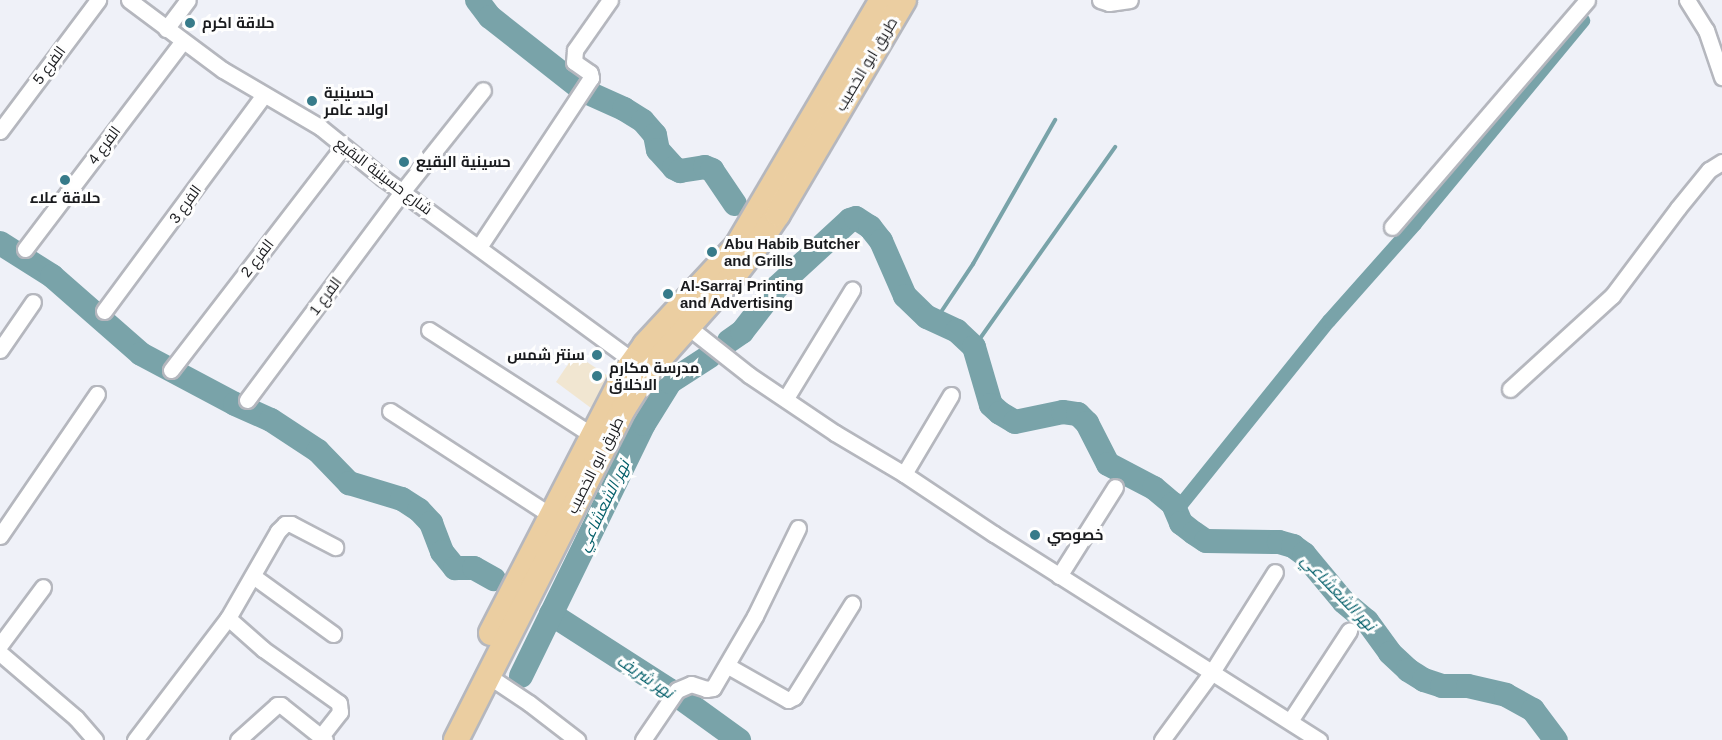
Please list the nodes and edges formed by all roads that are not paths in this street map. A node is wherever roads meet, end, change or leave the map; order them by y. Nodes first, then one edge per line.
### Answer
1 (98, 0) edge
2 (129, 0) edge
3 (188, 0) edge
4 (610, 0) edge
5 (882, 0) edge
6 (904, 0) edge
7 (1100, 0) edge
8 (1130, 0) edge
9 (1587, 0) edge
10 (1687, 0) edge
11 (166, 28) junction
12 (183, 41) junction
13 (1722, 77) edge
14 (483, 90) dead end
15 (264, 95) junction
16 (0, 131) edge
17 (813, 133) junction
18 (343, 147) junction
19 (1722, 162) edge
20 (402, 192) junction
21 (1392, 227) dead end
22 (479, 247) junction
23 (25, 249) dead end
24 (852, 290) dead end
25 (33, 302) dead end
26 (104, 311) dead end
27 (687, 326) junction
28 (429, 330) dead end
29 (0, 350) edge
30 (633, 361) junction
31 (171, 370) dead end
32 (1510, 388) dead end
33 (98, 394) dead end
34 (951, 395) dead end
35 (786, 398) junction
36 (247, 400) dead end
37 (390, 411) dead end
38 (591, 435) junction
39 (904, 474) junction
40 (1115, 487) dead end
41 (550, 515) junction
42 (798, 528) dead end
43 (0, 536) edge
44 (335, 547) dead end
45 (1275, 572) dead end
46 (253, 576) junction
47 (1059, 576) junction
48 (43, 587) dead end
49 (852, 604) dead end
50 (228, 618) junction
51 (1349, 631) dead end
52 (333, 634) dead end
53 (0, 645) edge
54 (0, 653) edge
55 (728, 666) junction
56 (1212, 672) junction
57 (487, 675) junction
58 (1290, 722) junction
59 (323, 738) edge
60 (95, 740) edge
61 (135, 740) edge
62 (238, 740) edge
63 (439, 740) edge
64 (456, 740) edge
65 (577, 740) edge
66 (643, 740) edge
67 (1162, 740) edge
68 (1319, 740) edge

1 - 16 street, الفرع 5
2 - 11 street, شارع حسينية البقيع
3 - 11 street
4 - 22 street
5 - 17 main road, طريق ابو الخصيب
6 - 17 main road, طريق ابو الخصيب
7 - 8 street
9 - 21 street
10 - 13 street
11 - 12 street, شارع حسينية البقيع
12 - 15 street, شارع حسينية البقيع
12 - 23 street, الفرع 4
14 - 20 street, الفرع 1
15 - 18 street, شارع حسينية البقيع
15 - 26 street, الفرع 3
17 - 27 main road, طريق ابو الخصيب
17 - 30 main road, طريق ابو الخصيب
18 - 20 street, شارع حسينية البقيع
18 - 31 street, الفرع 2
19 - 32 street
20 - 22 street, شارع حسينية البقيع
20 - 36 street, الفرع 1
22 - 30 street, شارع حسينية البقيع
24 - 35 street
25 - 29 street
27 - 35 street
27 - 57 main road, طريق ابو الخصيب
28 - 38 street
30 - 38 main road, طريق ابو الخصيب
33 - 43 street
34 - 39 street
35 - 39 street
37 - 41 street
38 - 41 main road, طريق ابو الخصيب
39 - 47 street
40 - 47 street
41 - 63 main road, طريق ابو الخصيب
42 - 55 street
44 - 46 street
45 - 56 street
46 - 50 street
46 - 52 street
47 - 56 street
48 - 53 street
49 - 55 street
50 - 59 street
50 - 61 street
51 - 58 street
54 - 60 street
55 - 66 street
56 - 58 street
56 - 67 street
57 - 64 main road, طريق ابو الخصيب
57 - 65 street
58 - 68 street
59 - 62 street

